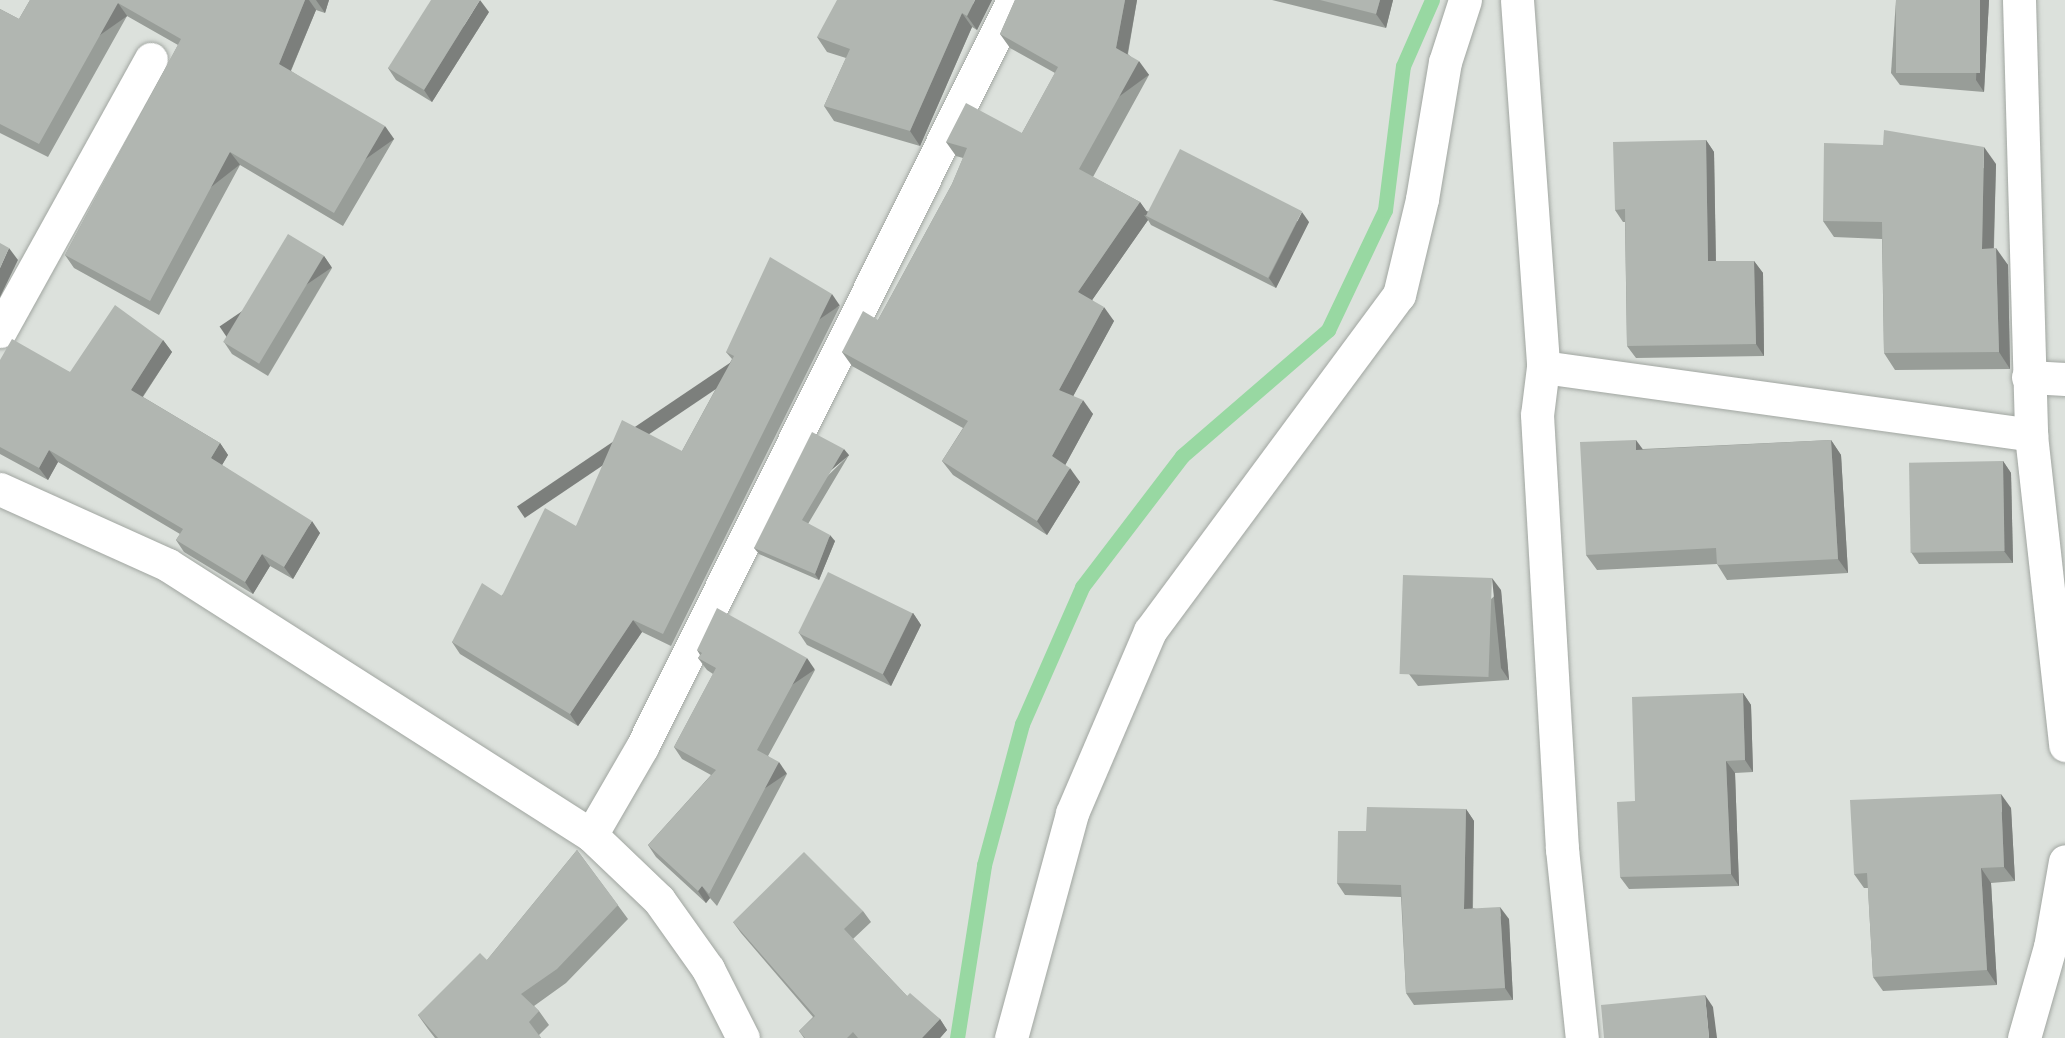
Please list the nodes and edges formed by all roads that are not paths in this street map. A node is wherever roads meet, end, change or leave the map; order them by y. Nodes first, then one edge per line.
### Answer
1 (1013, 0) edge
2 (1465, 0) edge
3 (1517, 0) edge
4 (2019, 0) edge
5 (152, 59) dead end
6 (0, 331) edge
7 (1542, 367) junction
8 (2028, 377) junction
9 (2065, 379) edge
10 (2031, 435) junction
11 (0, 489) edge
12 (2065, 745) edge
13 (591, 835) junction
14 (2065, 861) edge
15 (743, 1038) edge
16 (1011, 1038) edge
17 (1582, 1038) edge
18 (2024, 1038) edge

1 - 13 street
2 - 16 street
3 - 7 street
4 - 8 street
5 - 6 street
7 - 10 street
7 - 17 street
8 - 9 street
8 - 10 street
10 - 12 street
11 - 13 street
13 - 15 street
14 - 18 street

